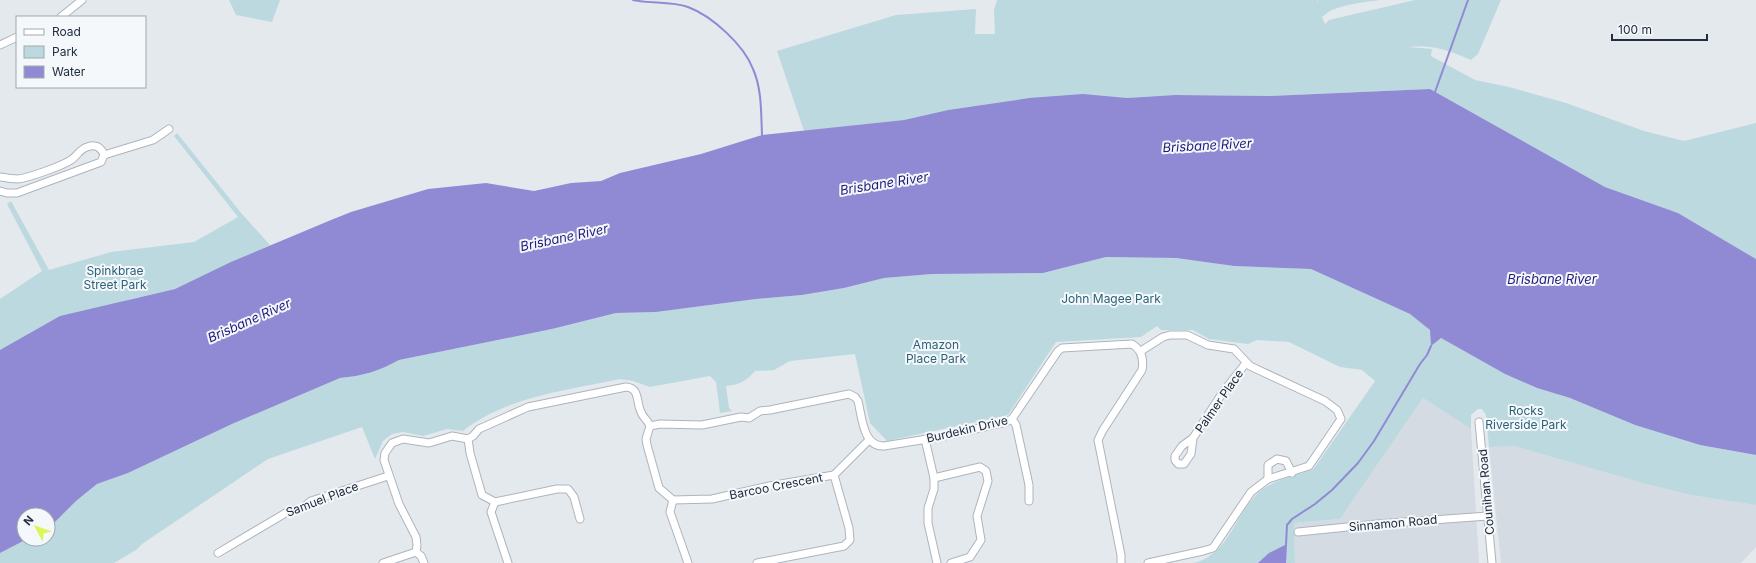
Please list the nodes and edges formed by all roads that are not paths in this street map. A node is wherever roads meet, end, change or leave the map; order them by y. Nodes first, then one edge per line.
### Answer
1 (82, 0) edge
2 (62, 16) edge
3 (16, 37) edge
4 (0, 45) edge
5 (169, 129) dead end
6 (104, 155) junction
7 (0, 177) edge
8 (0, 191) edge
9 (1140, 351) junction
10 (1246, 363) junction
11 (1012, 419) junction
12 (1479, 422) dead end
13 (650, 426) junction
14 (1193, 438) dead end
15 (468, 439) junction
16 (925, 439) junction
17 (869, 440) junction
18 (1292, 473) junction
19 (834, 475) junction
20 (388, 476) junction
21 (934, 478) junction
22 (1268, 479) junction
23 (673, 500) junction
24 (1029, 501) dead end
25 (495, 502) junction
26 (1488, 516) junction
27 (580, 519) dead end
28 (1298, 532) dead end
29 (416, 552) junction
30 (218, 553) dead end
31 (383, 563) edge
32 (424, 563) edge
33 (508, 563) edge
34 (688, 563) edge
35 (757, 563) edge
36 (937, 563) edge
37 (951, 563) edge
38 (1121, 563) edge
39 (1148, 563) edge
40 (1492, 563) edge

1 - 2 street
3 - 4 street
5 - 6 street
6 - 7 street
6 - 8 street
9 - 10 street
9 - 11 street, Burdekin Drive
9 - 38 street
10 - 14 street, Palmer Place
10 - 18 street
11 - 16 street, Burdekin Drive
11 - 24 street
12 - 26 street, Counihan Road
13 - 15 street
13 - 17 street
13 - 23 street
15 - 20 street
15 - 25 street
16 - 17 street, Burdekin Drive
16 - 21 street
17 - 19 street
18 - 22 street
18 - 22 street
19 - 23 street, Barcoo Crescent
19 - 35 street, Barcoo Crescent
20 - 29 street
20 - 30 street, Samuel Place
21 - 36 street
21 - 37 street
22 - 39 street
23 - 34 street
25 - 27 street
25 - 33 street
26 - 28 street, Sinnamon Road
26 - 40 street, Counihan Road
29 - 31 street
29 - 32 street

